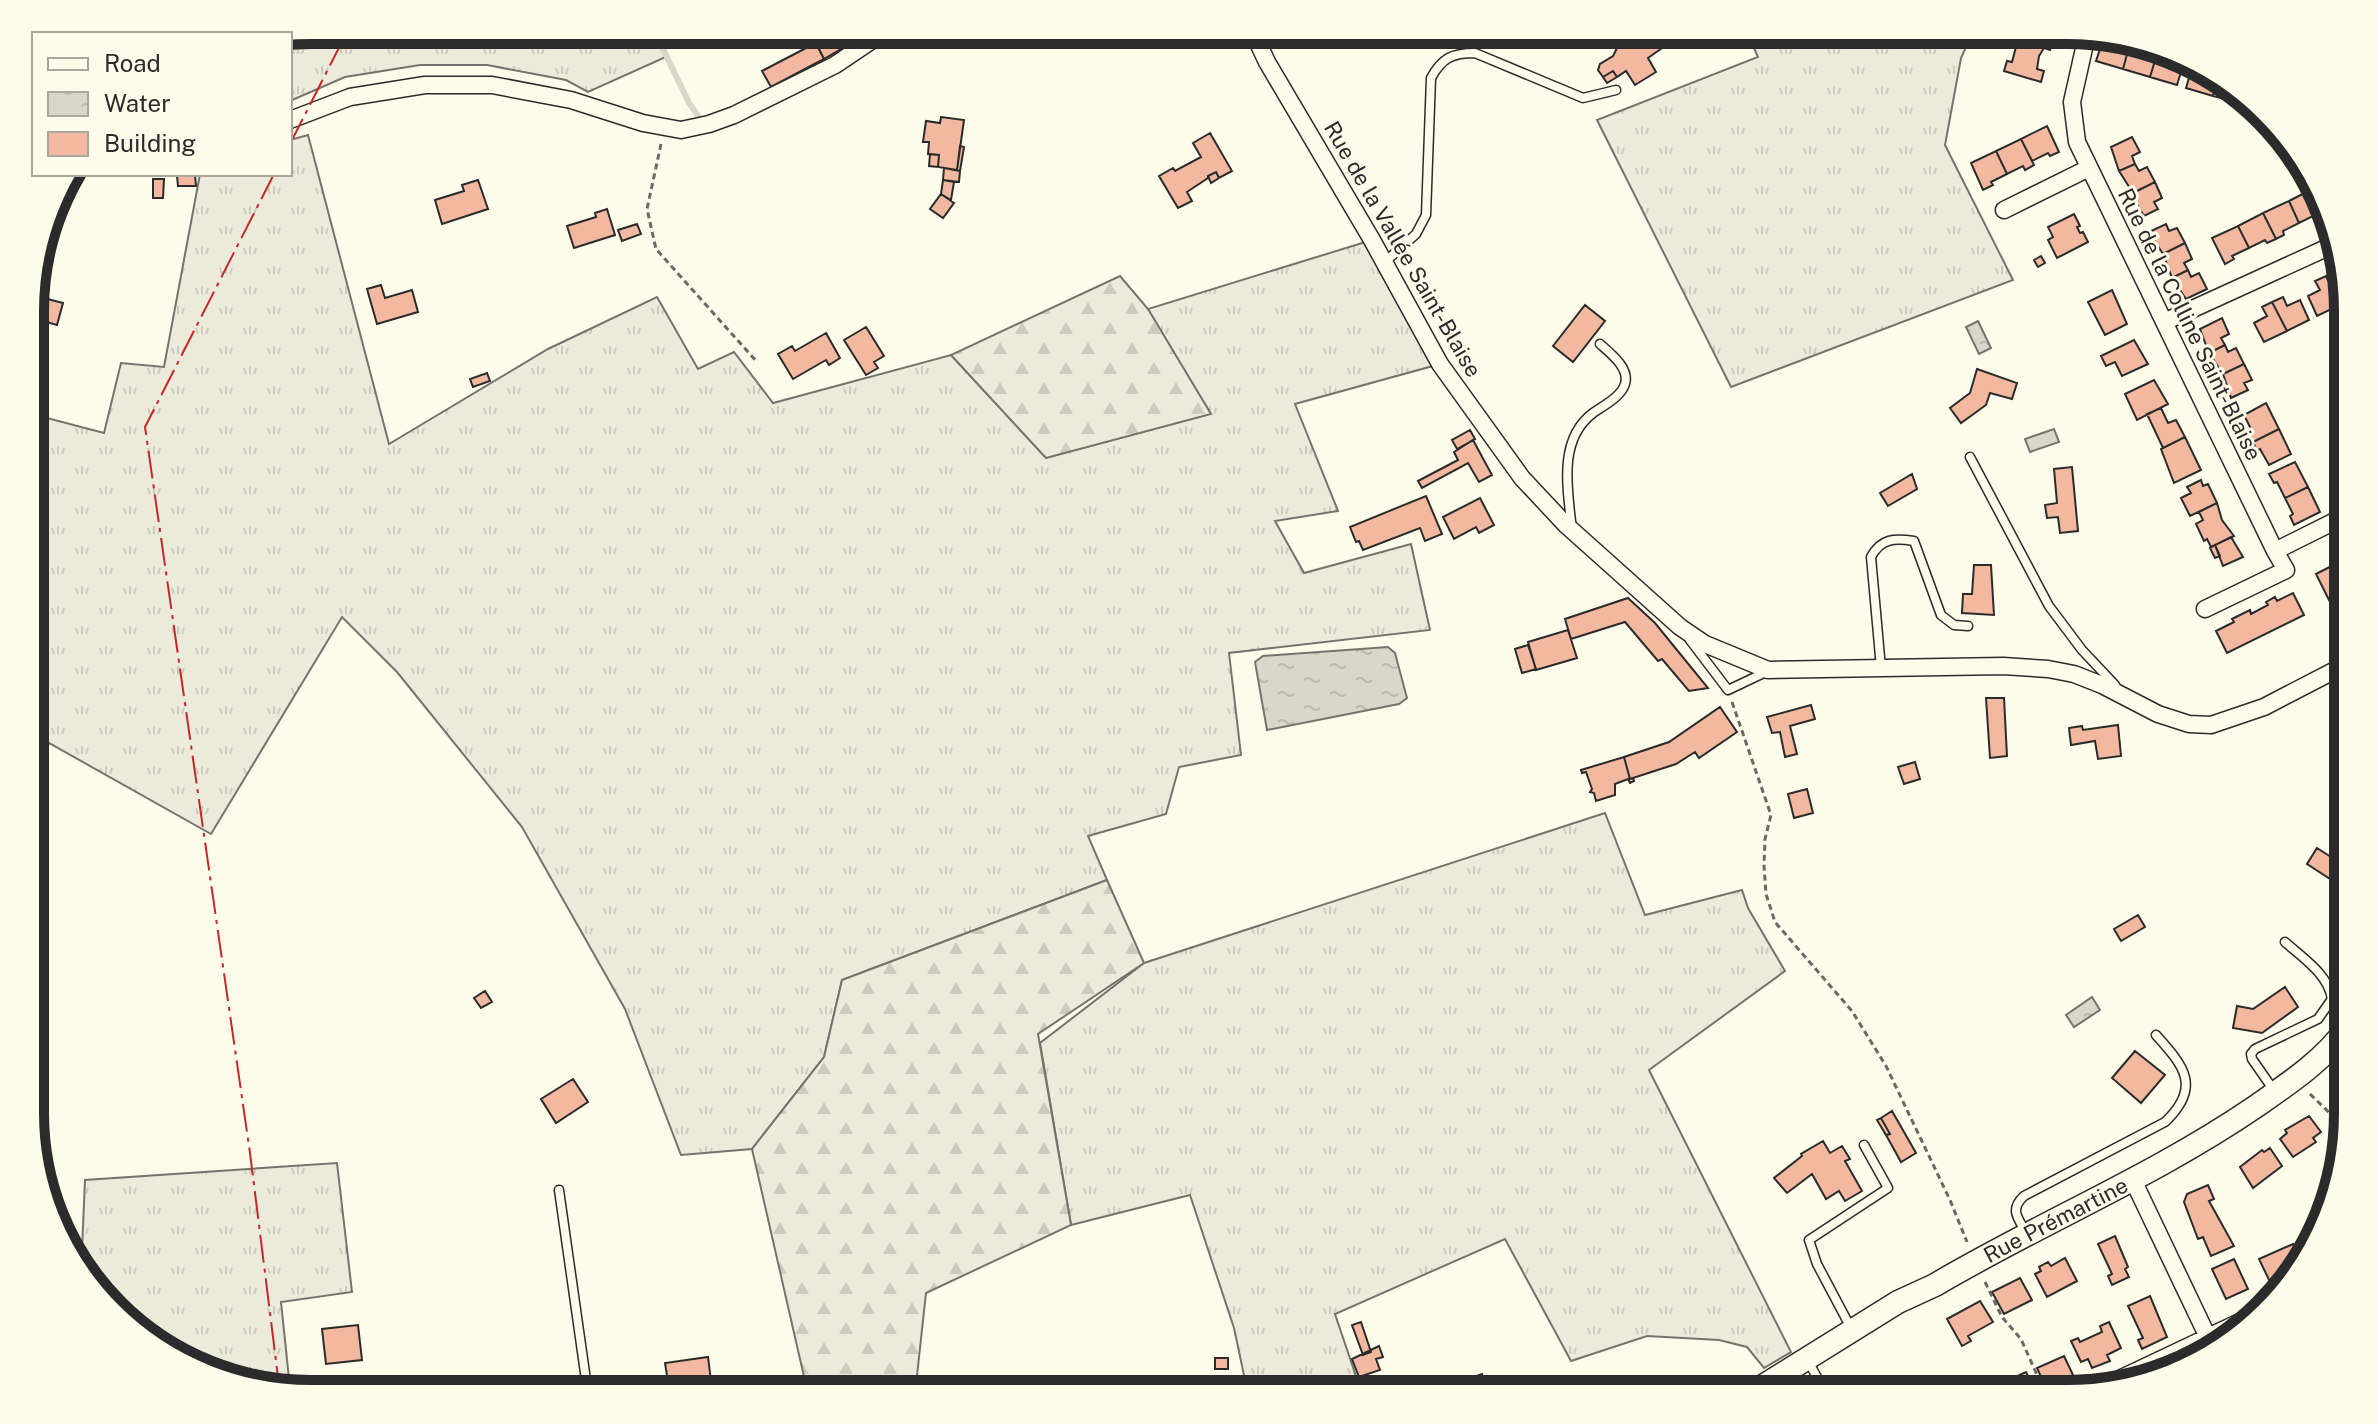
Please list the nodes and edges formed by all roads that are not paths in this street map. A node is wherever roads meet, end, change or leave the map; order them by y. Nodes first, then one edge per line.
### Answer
1 (1259, 44) edge
2 (865, 45) edge
3 (2085, 45) edge
4 (1616, 90) dead end
5 (292, 119) edge
6 (2089, 168) junction
7 (2004, 210) dead end
8 (2326, 248) edge
9 (1385, 263) junction
10 (2164, 322) junction
11 (1600, 344) dead end
12 (1970, 457) dead end
13 (2333, 522) edge
14 (1572, 531) junction
15 (2275, 551) junction
16 (2205, 609) dead end
17 (1968, 626) dead end
18 (1680, 627) junction
19 (1881, 669) junction
20 (1768, 670) junction
21 (2333, 671) edge
22 (2126, 698) junction
23 (2285, 942) dead end
24 (2156, 1035) dead end
25 (2333, 1046) edge
26 (2276, 1093) junction
27 (1864, 1145) dead end
28 (2133, 1180) junction
29 (559, 1190) dead end
30 (2027, 1234) junction
31 (1853, 1330) junction
32 (2208, 1339) edge
33 (1807, 1359) junction
34 (1774, 1379) edge
35 (1818, 1379) edge
36 (586, 1380) edge

1 - 9 street, Rue de la Vallée Saint-Blaise
2 - 5 street
3 - 6 street, Rue de la Colline Saint-Blaise
4 - 9 lane
6 - 7 street
6 - 10 street, Rue de la Colline Saint-Blaise
8 - 10 street
9 - 14 street, Rue de la Vallée Saint-Blaise
10 - 15 street, Rue de la Colline Saint-Blaise
11 - 14 lane
12 - 22 lane
13 - 15 street
14 - 18 street, Rue de la Vallée Saint-Blaise
15 - 16 street
17 - 19 lane
18 - 20 street, Rue de la Vallée Saint-Blaise
18 - 20 lane
19 - 20 street, Rue de la Vallée Saint-Blaise
19 - 22 street, Rue de la Vallée Saint-Blaise
21 - 22 street, Rue de la Vallée Saint-Blaise
23 - 26 lane
24 - 30 lane
25 - 26 street, Rue Prémartine
26 - 28 street, Rue Prémartine
27 - 31 lane
28 - 30 street, Rue Prémartine
28 - 32 street
29 - 36 lane
30 - 31 street, Rue Prémartine
31 - 33 street, Rue Prémartine
33 - 34 street, Rue Prémartine
33 - 35 lane

